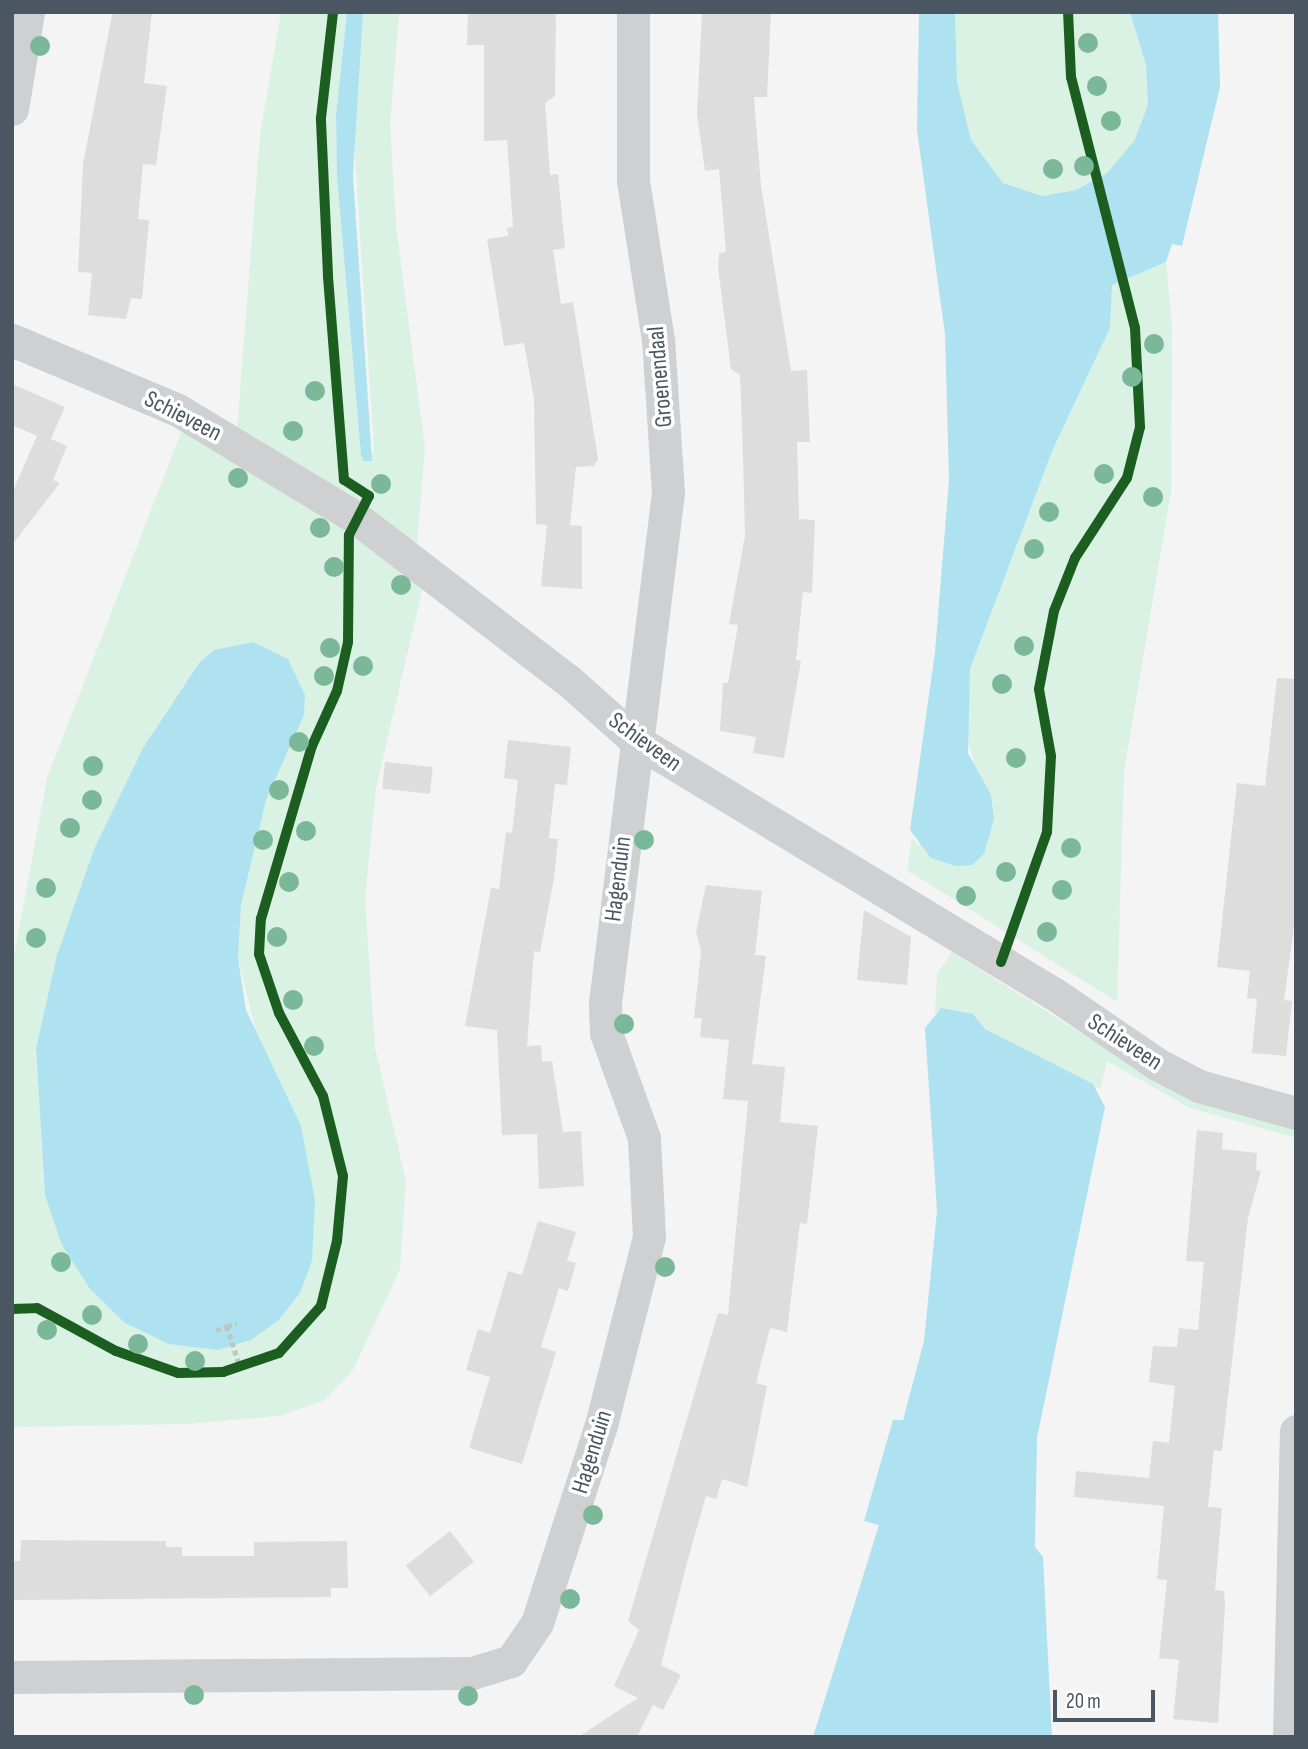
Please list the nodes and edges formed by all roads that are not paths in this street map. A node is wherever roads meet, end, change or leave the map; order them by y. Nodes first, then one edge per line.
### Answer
1 (28, 12) edge
2 (633, 12) edge
3 (12, 109) edge
4 (12, 340) edge
5 (635, 740) junction
6 (1296, 1113) edge
7 (1296, 1431) edge
8 (12, 1677) edge
9 (1289, 1737) edge

1 - 3 street
2 - 5 street, Groenendaal
4 - 5 street, Schieveen
5 - 6 street, Schieveen
5 - 8 street, Hagenduin
7 - 9 street

